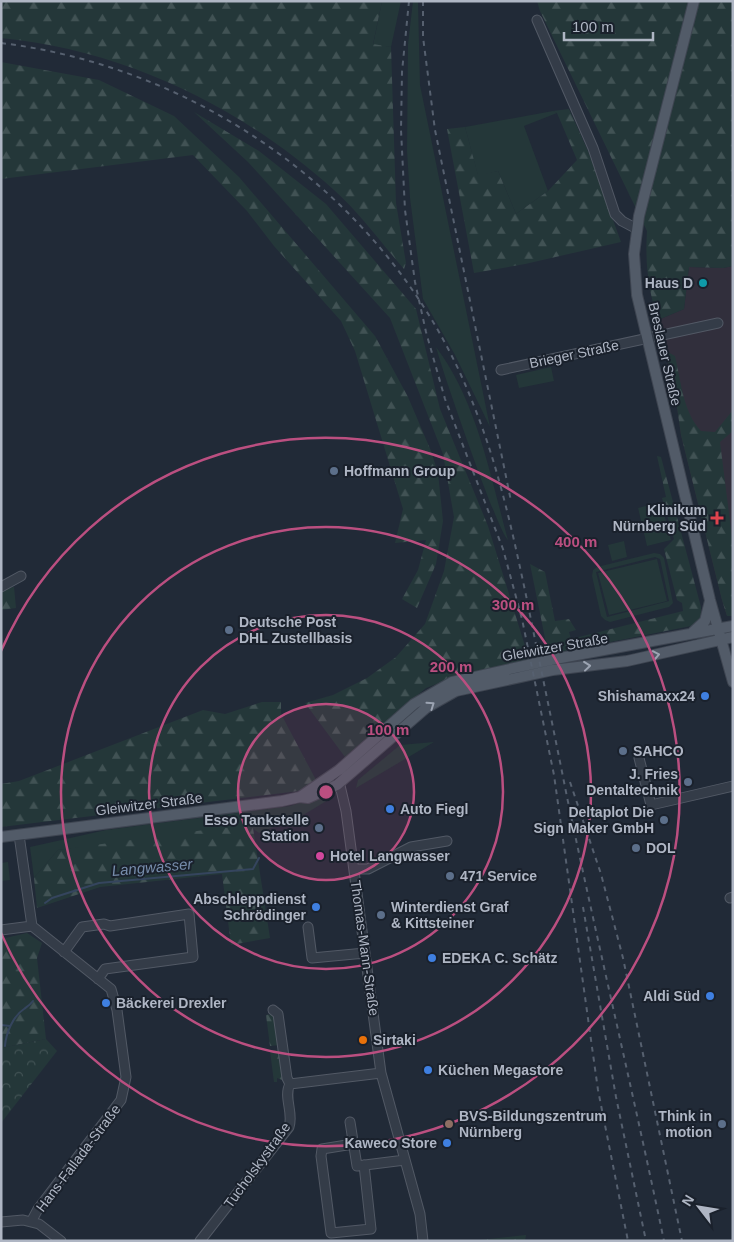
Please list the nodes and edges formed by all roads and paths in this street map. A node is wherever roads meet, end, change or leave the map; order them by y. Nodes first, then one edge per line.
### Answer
1 (694, 1) edge
2 (537, 20) dead end
3 (636, 229) junction
4 (718, 323) dead end
5 (648, 338) junction
6 (501, 370) dead end
7 (21, 576) dead end
8 (1, 587) edge
9 (710, 600) junction
10 (733, 626) edge
11 (720, 629) junction
12 (689, 635) junction
13 (733, 637) edge
14 (722, 641) junction
15 (733, 682) edge
16 (639, 758) dead end
17 (336, 772) junction
18 (341, 782) junction
19 (733, 786) edge
20 (300, 797) junction
21 (19, 835) junction
22 (1, 837) edge
23 (448, 841) dead end
24 (354, 869) junction
25 (32, 926) junction
26 (308, 927) dead end
27 (1, 930) edge
28 (64, 952) junction
29 (365, 953) junction
30 (98, 979) junction
31 (273, 1010) dead end
32 (381, 1073) junction
33 (290, 1084) junction
34 (350, 1122) dead end
35 (353, 1144) junction
36 (405, 1160) junction
37 (364, 1165) junction
38 (1, 1222) edge
39 (31, 1222) junction
40 (61, 1241) edge
41 (200, 1241) edge
42 (423, 1241) edge

1 - 3 main road, Breslauer Straße
2 - 3 street
3 - 5 main road, Breslauer Straße
4 - 5 street, Brieger Straße
5 - 6 street, Brieger Straße
5 - 9 main road, Breslauer Straße
7 - 8 street
9 - 11 main road, Breslauer Straße
9 - 12 main road
10 - 11 main road, Gleiwitzer Straße
11 - 12 main road, Gleiwitzer Straße
11 - 14 main road, Breslauer Straße
12 - 17 main road, Gleiwitzer Straße
13 - 14 main road, Gleiwitzer Straße
14 - 15 main road, Breslauer Straße
18 -> 14 main road, Gleiwitzer Straße
16 - 19 street
17 - 18 street, Thomas-Mann-Straße
17 - 20 main road, Gleiwitzer Straße
18 - 20 main road, Gleiwitzer Straße
18 - 24 street, Thomas-Mann-Straße
20 - 21 main road, Gleiwitzer Straße
21 - 22 main road, Gleiwitzer Straße
21 - 25 street
23 - 24 street
24 - 29 street, Thomas-Mann-Straße
25 - 27 street
25 - 28 street, Hans-Fallada-Straße
26 - 29 street
28 - 30 street, Hans-Fallada-Straße
28 - 30 street
29 - 32 street, Thomas-Mann-Straße
30 - 39 street, Hans-Fallada-Straße
31 - 33 street, Tucholskystraße
32 - 33 street
32 - 36 street, Thomas-Mann-Straße
33 - 41 street, Tucholskystraße
34 - 35 street
35 - 37 street
35 - 37 street
36 - 37 street
36 - 42 street, Thomas-Mann-Straße
38 - 39 street, Hans-Fallada-Straße
39 - 40 street, Hans-Fallada-Straße

